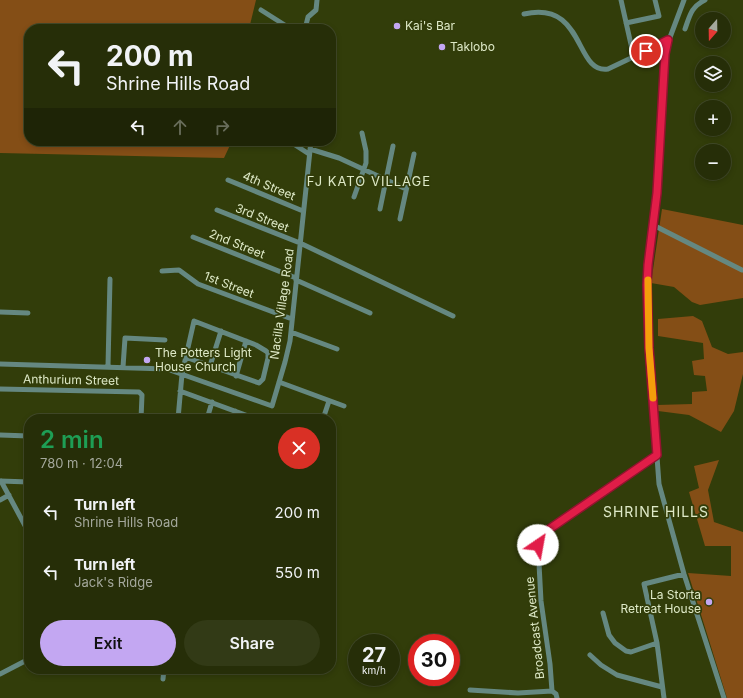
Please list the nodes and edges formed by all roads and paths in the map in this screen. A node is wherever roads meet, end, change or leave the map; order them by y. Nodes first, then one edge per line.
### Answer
1 (317, 0) edge
2 (621, 0) edge
3 (655, 0) edge
4 (684, 0) edge
5 (705, 0) edge
6 (261, 10) dead end
7 (524, 14) dead end
8 (626, 23) junction
9 (283, 24) edge
10 (306, 24) edge
11 (685, 29) dead end
12 (668, 40) junction
13 (632, 50) dead end
14 (362, 133) dead end
15 (299, 146) edge
16 (311, 146) edge
17 (393, 146) dead end
18 (310, 152) junction
19 (414, 154) dead end
20 (364, 169) junction
21 (228, 180) dead end
22 (386, 180) junction
23 (406, 190) junction
24 (354, 197) dead end
25 (380, 209) dead end
26 (217, 210) dead end
27 (303, 211) junction
28 (400, 219) dead end
29 (653, 225) junction
30 (193, 237) dead end
31 (300, 244) junction
32 (742, 270) edge
33 (162, 271) dead end
34 (110, 279) dead end
35 (296, 279) junction
36 (0, 312) edge
37 (28, 313) dead end
38 (370, 313) dead end
39 (453, 316) dead end
40 (292, 319) junction
41 (221, 331) junction
42 (291, 332) junction
43 (165, 340) dead end
44 (246, 341) junction
45 (337, 349) dead end
46 (185, 357) junction
47 (0, 364) edge
48 (108, 366) junction
49 (210, 366) junction
50 (123, 367) junction
51 (182, 374) junction
52 (236, 376) junction
53 (279, 382) junction
54 (0, 389) edge
55 (180, 391) junction
56 (329, 401) junction
57 (212, 402) junction
58 (344, 406) dead end
59 (235, 411) junction
60 (141, 414) edge
61 (178, 414) edge
62 (208, 414) edge
63 (234, 414) edge
64 (243, 414) edge
65 (325, 414) edge
66 (0, 435) edge
67 (24, 436) edge
68 (657, 455) junction
69 (1, 481) edge
70 (24, 482) edge
71 (8, 495) junction
72 (0, 500) edge
73 (24, 523) edge
74 (684, 574) junction
75 (603, 613) dead end
76 (657, 644) junction
77 (590, 655) dead end
78 (24, 662) edge
79 (0, 674) edge
80 (164, 674) edge
81 (163, 679) dead end
82 (662, 687) junction
83 (470, 690) dead end
84 (552, 691) junction
85 (558, 698) edge
86 (664, 698) edge
87 (724, 698) edge

1 - 10 street
2 - 8 street
3 - 8 street
4 - 12 street
5 - 11 street
6 - 9 street
7 - 12 street
8 - 13 street
12 - 29 street
14 - 20 street
15 - 18 street
16 - 18 street, Nacilla Village Road
17 - 22 street
18 - 20 street
18 - 27 street, Nacilla Village Road
19 - 23 street
20 - 22 street
20 - 24 street
21 - 27 street, 4th Street
22 - 23 street
22 - 25 street
23 - 28 street
26 - 31 street, 3rd Street
27 - 31 street, Nacilla Village Road
29 - 32 street
29 - 68 street
30 - 35 street, 2nd Street
31 - 35 street, Nacilla Village Road
31 - 39 street, 3rd Street
33 - 40 street, 1st Street
34 - 48 street
35 - 38 street, 2nd Street
35 - 40 street, Nacilla Village Road
36 - 37 street
40 - 42 street, Nacilla Village Road
41 - 44 street
41 - 46 street
41 - 49 street
42 - 45 street
42 - 53 street, Nacilla Village Road
43 - 50 street
44 - 52 street
44 - 52 street
46 - 49 street
46 - 51 street
47 - 48 street, Nacilla Village Road
48 - 50 street, Nacilla Village Road
49 - 52 street
50 - 51 street, Nacilla Village Road
51 - 53 street, Nacilla Village Road
51 - 55 street
53 - 56 street
54 - 60 street, Anthurium Street
55 - 57 street
55 - 61 street
56 - 58 street
56 - 65 street
57 - 59 street
57 - 62 street
59 - 63 street
59 - 64 street
66 - 67 street
68 - 74 street
68 - 84 street, Broadcast Avenue
69 - 70 street
69 - 71 street
71 - 72 street
71 - 73 street
74 - 76 street
74 - 87 street
75 - 76 street
76 - 82 street
77 - 82 street
78 - 79 street
80 - 81 street
82 - 86 street
83 - 84 street
84 - 85 street

